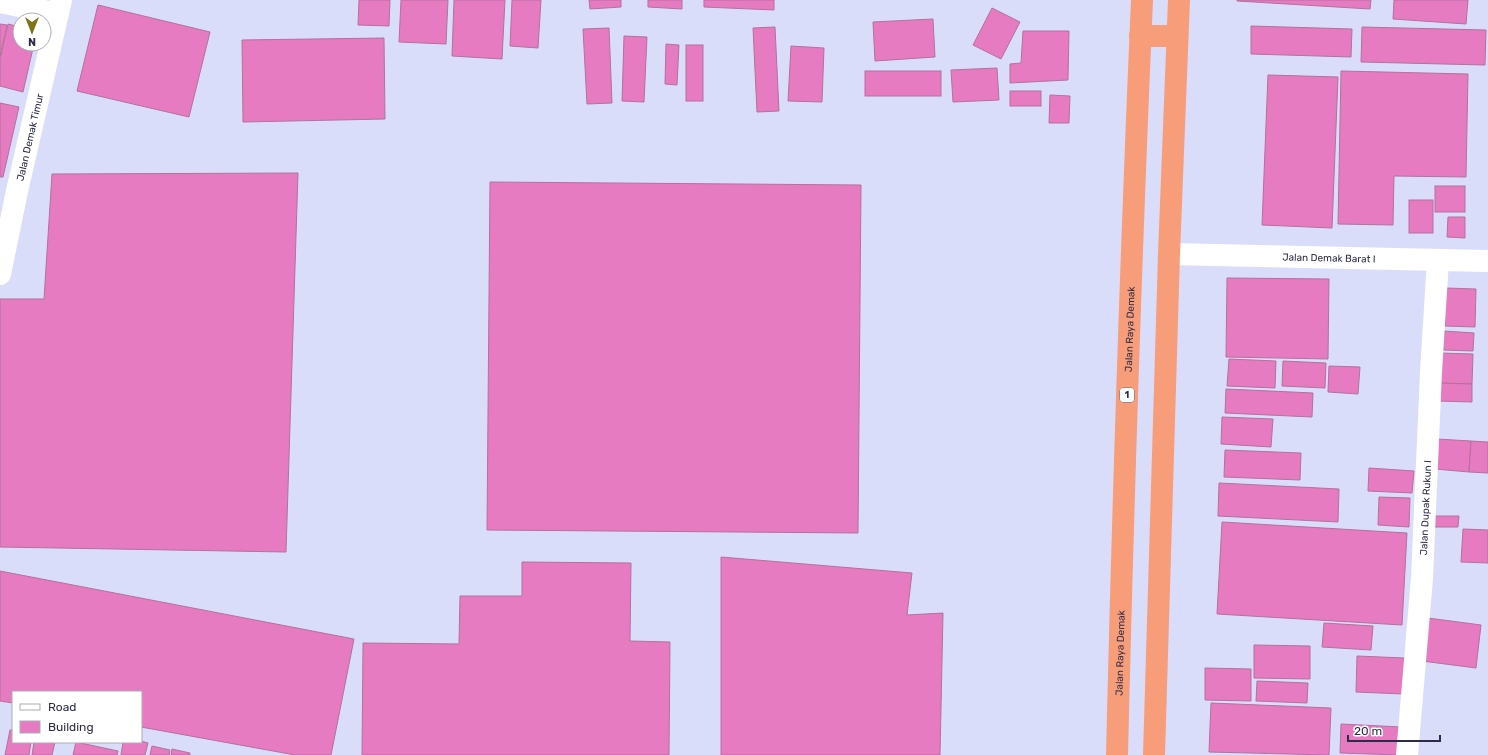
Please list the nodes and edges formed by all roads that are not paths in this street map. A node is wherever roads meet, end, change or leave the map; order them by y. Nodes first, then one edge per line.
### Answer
1 (1142, 0) edge
2 (1179, 0) edge
3 (0, 2) edge
4 (59, 7) edge
5 (1140, 36) junction
6 (1178, 36) junction
7 (9, 189) edge
8 (1169, 254) junction
9 (1438, 260) junction
10 (1488, 261) edge
11 (0, 274) edge
12 (1117, 755) edge
13 (1154, 755) edge
14 (1407, 755) edge

1 - 5 highway, Jalan Raya Demak / 1
2 - 6 highway
3 - 4 street
4 - 7 street, Jalan Demak Timur
5 - 6 highway
5 - 12 highway, Jalan Raya Demak / 1
6 - 8 highway
7 - 11 street, Jalan Demak Timur
8 - 9 street, Jalan Demak Barat I
8 - 13 highway
9 - 10 street, Jalan Demak Barat I
9 - 14 street, Jalan Dupak Rukun I

